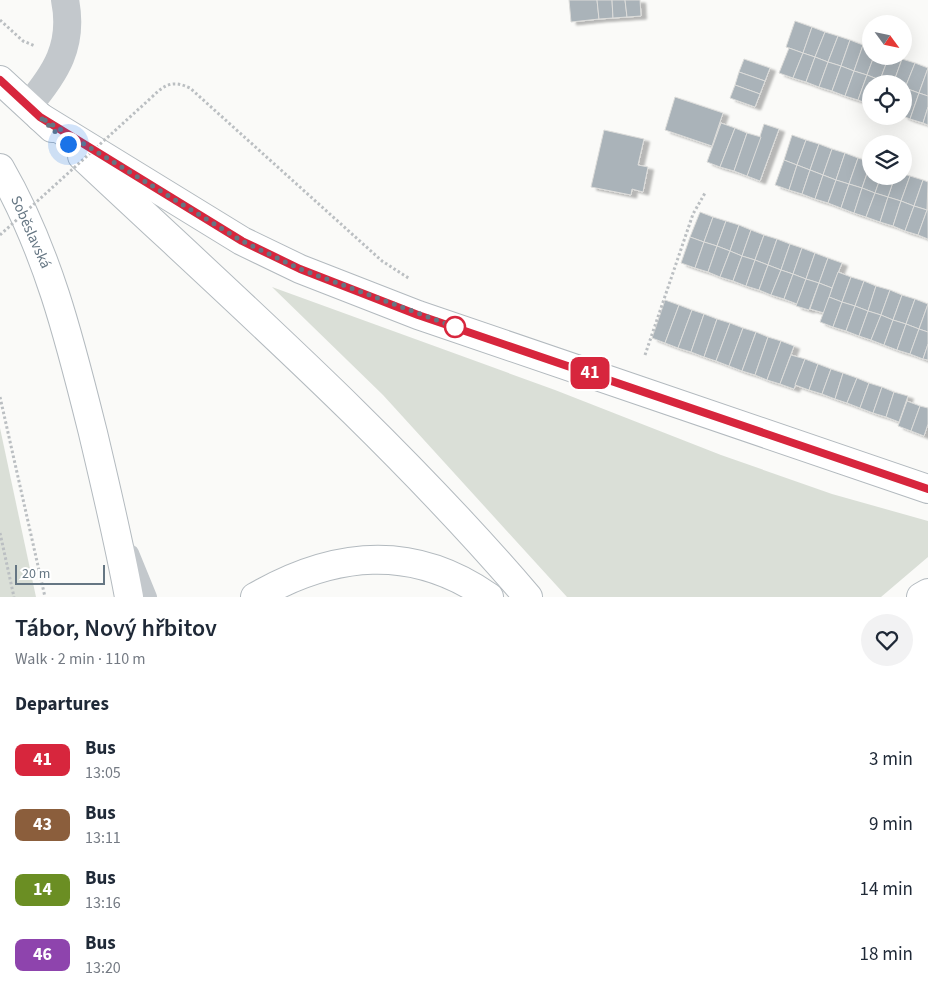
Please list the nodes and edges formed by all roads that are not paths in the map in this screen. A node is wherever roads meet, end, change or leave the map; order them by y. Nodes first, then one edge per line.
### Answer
1 (65, 0) edge
2 (0, 80) edge
3 (34, 111) junction
4 (0, 168) edge
5 (101, 469) junction
6 (928, 488) edge
7 (928, 593) edge
8 (129, 597) edge
9 (149, 597) edge
10 (255, 597) edge
11 (489, 597) edge
12 (528, 597) edge
13 (921, 597) edge

1 - 3 street
2 - 3 main road
3 - 6 main road
3 - 12 main road
4 - 5 main road, Soběslavská
5 - 8 main road, Soběslavská
5 - 9 lane
7 - 13 main road
10 - 11 main road

